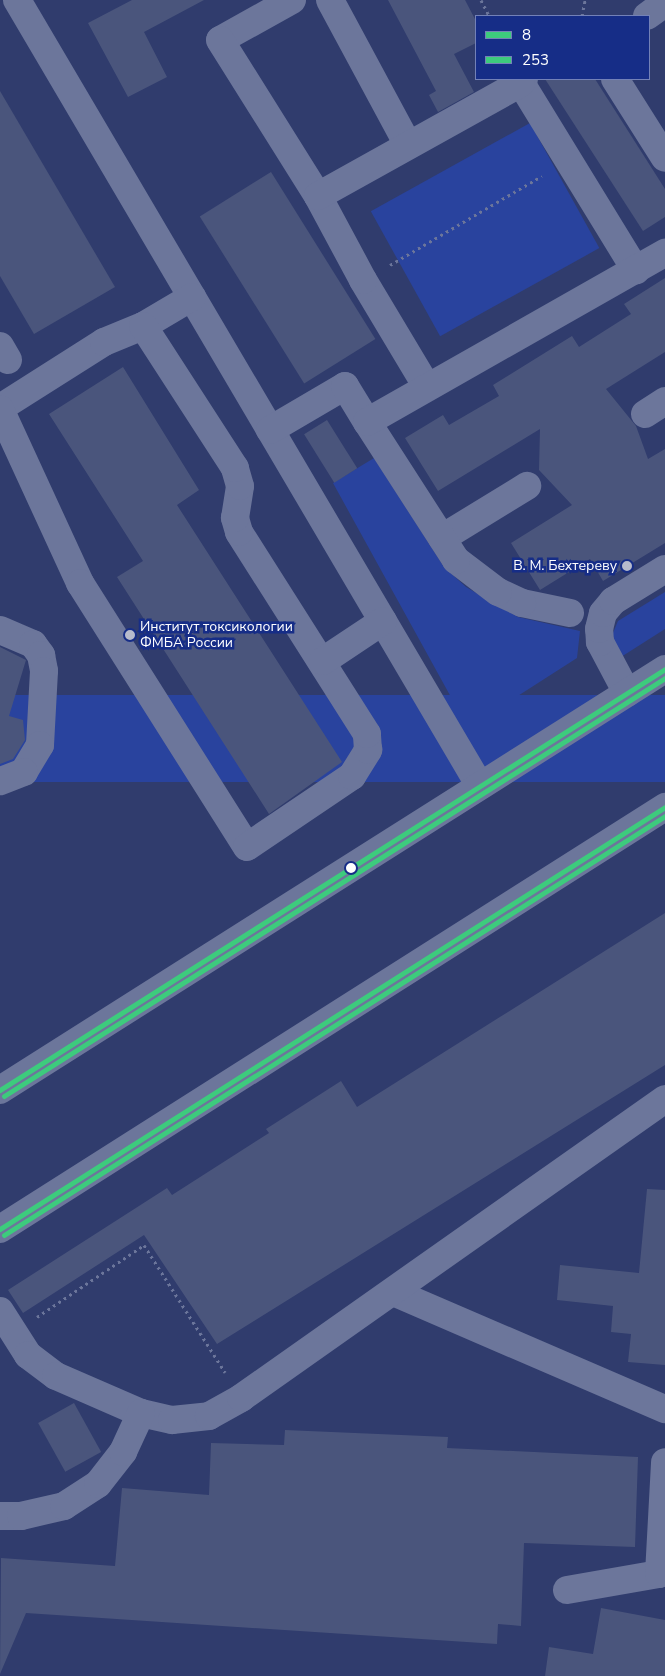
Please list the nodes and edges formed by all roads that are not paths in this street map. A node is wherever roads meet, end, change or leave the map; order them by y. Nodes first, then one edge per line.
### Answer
1 (16, 0) edge
2 (292, 0) edge
3 (330, 0) edge
4 (665, 3) edge
5 (648, 15) edge
6 (616, 80) edge
7 (522, 81) edge
8 (408, 145) junction
9 (665, 158) edge
10 (318, 196) junction
11 (665, 254) edge
12 (636, 271) junction
13 (192, 297) junction
14 (143, 326) junction
15 (427, 388) junction
16 (0, 408) edge
17 (367, 422) junction
18 (270, 430) junction
19 (526, 486) dead end
20 (442, 538) junction
21 (665, 569) edge
22 (570, 613) dead end
23 (383, 622) junction
24 (0, 630) edge
25 (323, 661) junction
26 (665, 669) edge
27 (627, 693) junction
28 (0, 782) edge
29 (480, 786) junction
30 (665, 807) edge
31 (0, 1090) edge
32 (665, 1099) edge
33 (0, 1229) edge
34 (393, 1292) junction
35 (7, 1322) edge
36 (665, 1409) edge
37 (141, 1413) junction
38 (665, 1462) edge
39 (0, 1516) edge
40 (567, 1590) dead end

1 - 13 street
2 - 10 street
3 - 8 street
4 - 5 street
6 - 9 street
7 - 8 street
7 - 12 street
8 - 10 street
10 - 15 street
11 - 12 street
12 - 15 street
13 - 14 street
13 - 18 street
14 - 16 street
14 - 25 street
15 - 17 street
16 - 25 street
17 - 18 street
17 - 20 street
18 - 23 street
19 - 20 street
20 - 22 street
21 - 27 street
23 - 25 street
23 - 29 street
24 - 28 street
26 - 27 street
27 - 29 street
29 - 31 street
30 - 33 street
32 - 34 street
34 - 36 street
34 - 37 street
35 - 37 street
37 - 39 street
38 - 40 street

